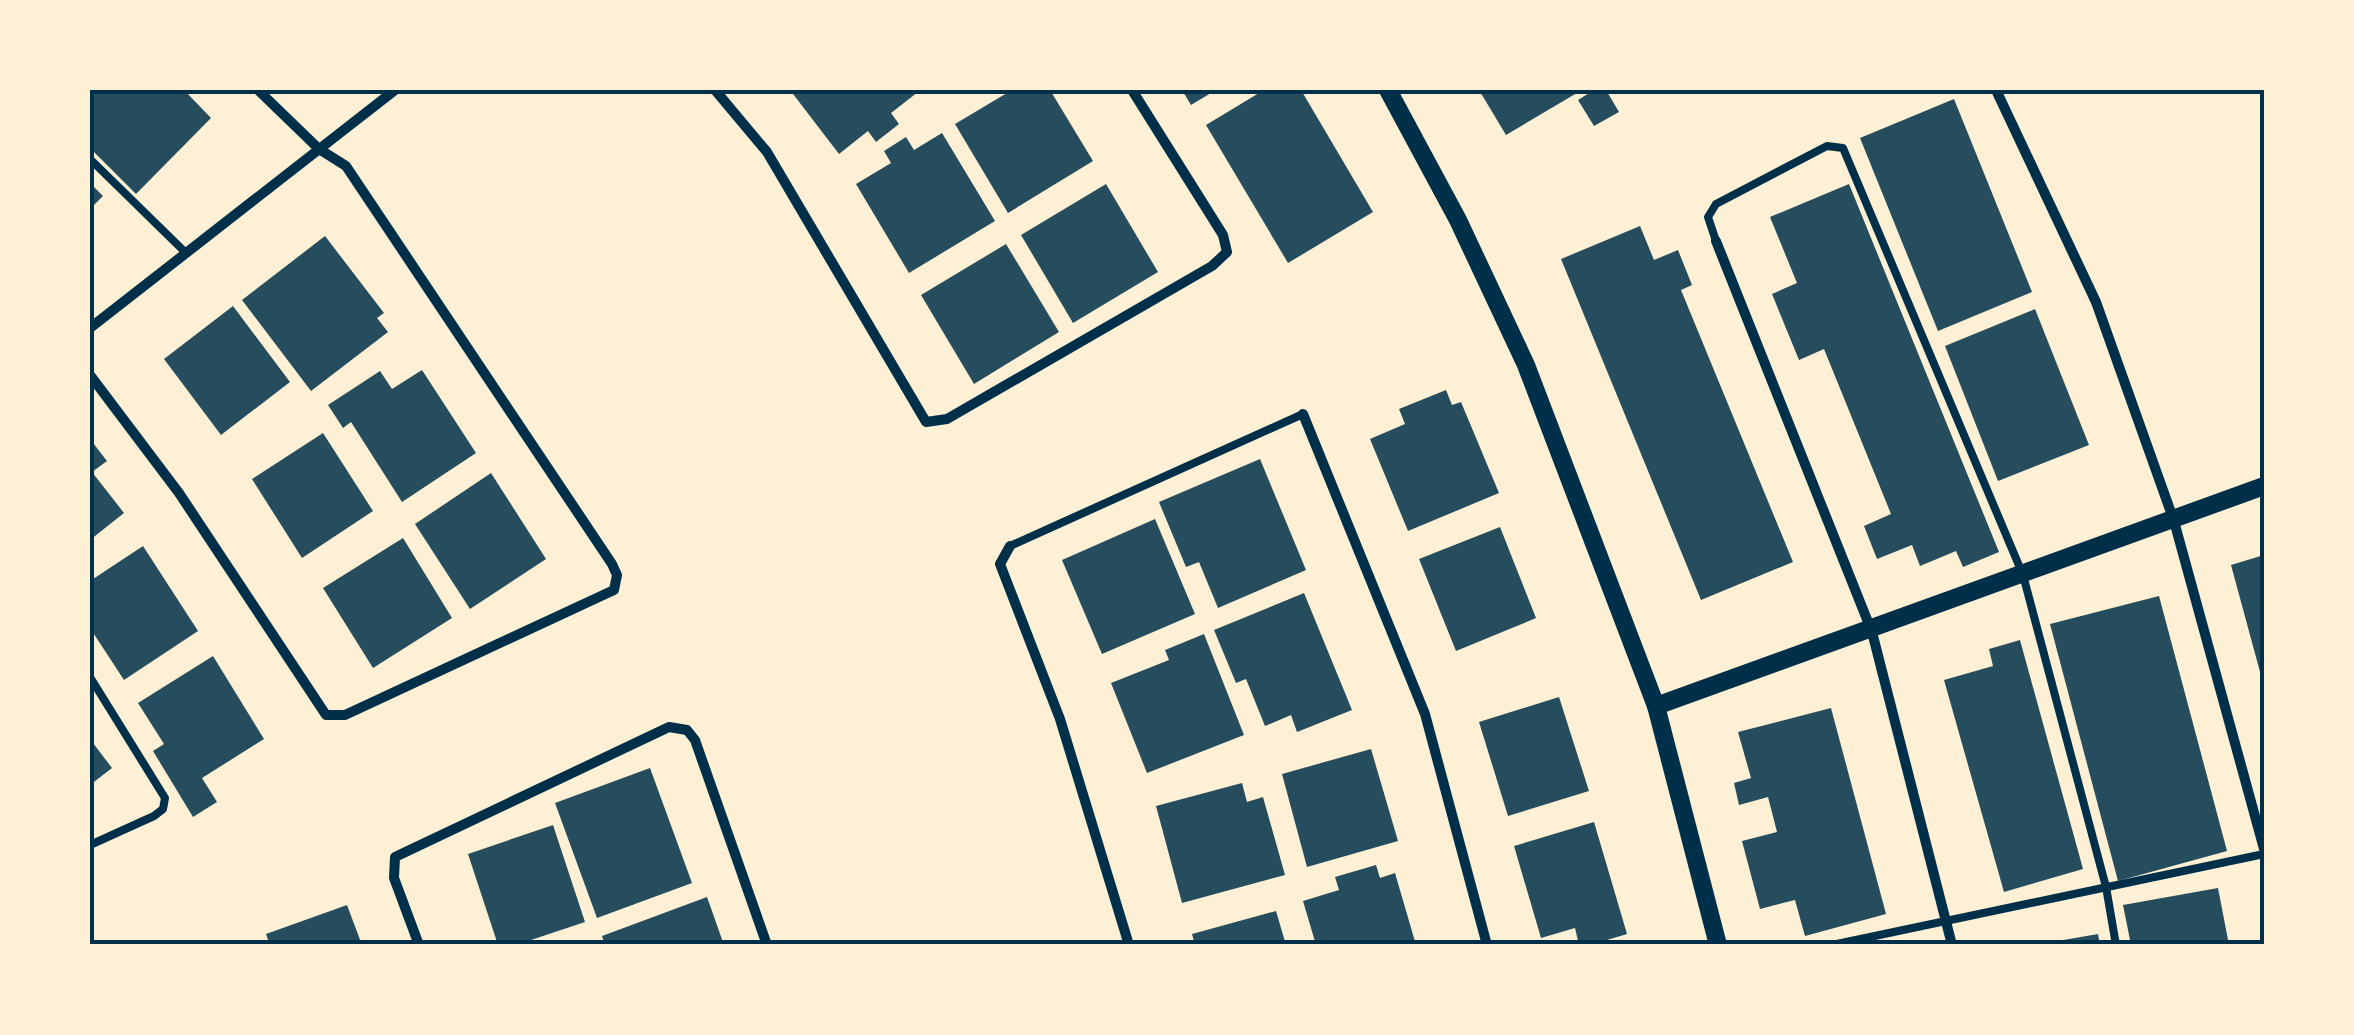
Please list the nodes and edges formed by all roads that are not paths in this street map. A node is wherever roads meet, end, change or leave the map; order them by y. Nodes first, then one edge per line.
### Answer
1 (258, 90) edge
2 (395, 90) edge
3 (716, 90) edge
4 (1132, 90) edge
5 (1388, 90) edge
6 (1996, 90) edge
7 (319, 149) junction
8 (90, 160) edge
9 (1716, 241) joint
10 (186, 253) junction
11 (90, 328) edge
12 (90, 375) edge
13 (1304, 414) joint
14 (2264, 486) edge
15 (2174, 521) junction
16 (1010, 546) joint
17 (2023, 575) junction
18 (1872, 632) junction
19 (90, 677) edge
20 (1656, 706) junction
21 (90, 845) edge
22 (2264, 851) edge
23 (2106, 887) junction
24 (1948, 920) junction
25 (418, 945) edge
26 (766, 945) edge
27 (1130, 945) edge
28 (1487, 945) edge
29 (1718, 945) edge
30 (1832, 945) edge
31 (1952, 945) edge
32 (2116, 945) edge

1 - 7 street
2 - 7 street
3 - 4 street
5 - 20 street
6 - 15 street
7 - 10 street
7 - 12 street
8 - 10 lane
9 - 17 lane
9 - 18 street
10 - 11 street
13 - 16 lane
13 - 28 street
14 - 15 street
15 - 17 street
15 - 22 street
16 - 27 street
17 - 18 street
17 - 23 lane
18 - 20 street
18 - 24 street
19 - 21 lane
20 - 29 street
22 - 23 lane
23 - 24 lane
23 - 32 lane
24 - 30 lane
24 - 31 street
25 - 26 street

